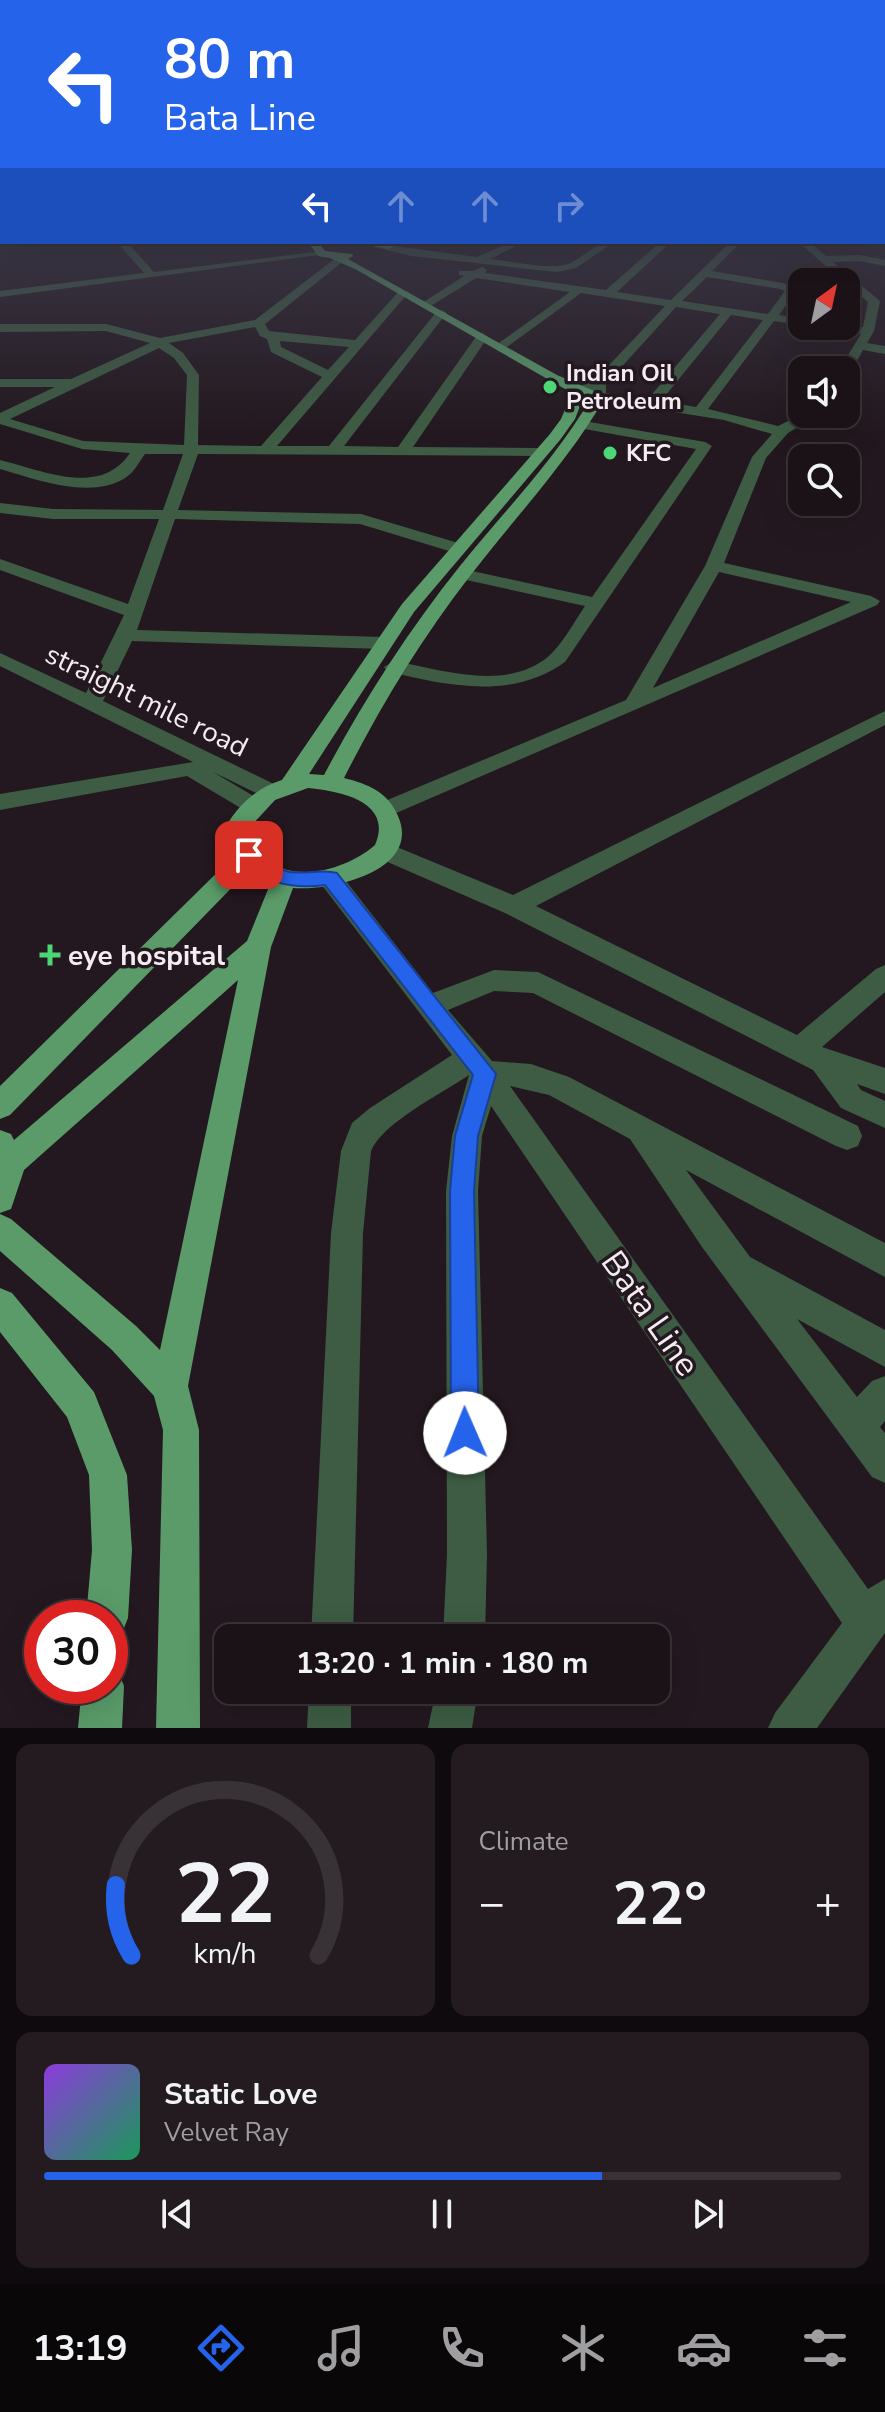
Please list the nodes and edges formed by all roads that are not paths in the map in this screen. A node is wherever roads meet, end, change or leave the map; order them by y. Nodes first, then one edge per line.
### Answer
1 (147, 271) edge
2 (179, 271) edge
3 (316, 271) edge
4 (366, 271) edge
5 (482, 271) edge
6 (634, 271) edge
7 (706, 271) edge
8 (463, 273) dead end
9 (704, 273) junction
10 (151, 275) junction
11 (476, 275) junction
12 (860, 281) edge
13 (873, 284) dead end
14 (860, 288) edge
15 (579, 290) junction
16 (404, 292) junction
17 (0, 294) edge
18 (608, 294) junction
19 (673, 304) junction
20 (425, 305) junction
21 (728, 311) junction
22 (441, 313) junction
23 (769, 317) junction
24 (788, 320) edge
25 (259, 323) junction
26 (0, 328) edge
27 (860, 330) edge
28 (868, 331) junction
29 (273, 337) junction
30 (482, 337) junction
31 (162, 343) junction
32 (358, 344) junction
33 (861, 346) junction
34 (500, 348) junction
35 (885, 350) edge
36 (854, 356) edge
37 (330, 376) junction
38 (0, 383) edge
39 (76, 383) junction
40 (600, 390) junction
41 (579, 391) junction
42 (651, 405) junction
43 (698, 413) junction
44 (0, 419) edge
45 (584, 425) junction
46 (788, 427) edge
47 (780, 431) junction
48 (140, 450) junction
49 (265, 450) junction
50 (334, 450) junction
51 (403, 450) junction
52 (191, 452) junction
53 (540, 452) junction
54 (0, 464) edge
55 (0, 508) edge
56 (169, 514) junction
57 (459, 549) junction
58 (0, 564) edge
59 (714, 566) junction
60 (463, 574) junction
61 (877, 602) edge
62 (596, 603) junction
63 (134, 612) junction
64 (126, 635) junction
65 (383, 643) junction
66 (0, 659) edge
67 (394, 667) junction
68 (0, 675) edge
69 (92, 702) junction
70 (634, 704) junction
71 (885, 717) edge
72 (189, 768) junction
73 (331, 782) junction
74 (271, 794) junction
75 (7, 797) edge
76 (386, 809) junction
77 (384, 851) junction
78 (249, 855) junction
79 (285, 878) junction
80 (330, 878) junction
81 (514, 906) junction
82 (258, 947) junction
83 (885, 976) edge
84 (429, 1007) junction
85 (811, 1055) junction
86 (478, 1066) junction
87 (885, 1081) edge
88 (0, 1106) edge
89 (885, 1115) edge
90 (639, 1129) junction
91 (847, 1136) dead end
92 (6, 1153) edge
93 (0, 1198) edge
94 (0, 1230) edge
95 (885, 1261) edge
96 (741, 1269) junction
97 (0, 1305) edge
98 (885, 1349) edge
99 (170, 1386) junction
100 (885, 1394) edge
101 (857, 1425) junction
102 (885, 1464) edge
103 (108, 1600) edge
104 (876, 1611) edge
105 (333, 1624) edge
106 (464, 1624) edge
107 (102, 1704) edge
108 (330, 1704) edge
109 (454, 1704) edge
110 (100, 1728) edge
111 (178, 1728) edge
112 (329, 1728) edge
113 (450, 1728) edge
114 (790, 1728) edge

1 - 10 street
2 - 10 street
3 - 25 street
4 - 16 main road
5 - 11 street
6 - 18 street
7 - 9 street
8 - 11 street
9 - 19 street
9 - 23 street
10 - 17 street
11 - 15 street
11 - 20 street
12 - 13 street
14 - 28 street
15 - 18 street
15 - 34 street
16 - 20 main road
16 - 32 street
18 - 19 street
19 - 21 street
19 - 40 street
20 - 22 main road
21 - 23 street
21 - 42 street
22 - 30 main road
22 - 50 street
23 - 24 street
23 - 43 street
25 - 29 street
25 - 31 street
26 - 31 street
27 - 28 street
28 - 33 street
29 - 32 street
29 - 37 street
30 - 34 main road
30 - 51 street
31 - 39 street
31 - 52 street
32 - 37 street
33 - 35 street
33 - 36 street
34 - 41 main road
37 - 49 street
38 - 39 street
39 - 44 street
40 - 41 street
40 - 42 street
40 - 45 main road
41 - 53 main road
42 - 43 street
43 - 47 street
44 - 48 street
45 - 60 main road
45 - 62 street
46 - 47 street
47 - 59 street
48 - 52 street
48 - 54 street
49 - 50 street
49 - 52 street
50 - 51 street
51 - 53 street
52 - 56 street
53 - 57 main road
55 - 56 street
56 - 57 street
56 - 63 street
57 - 65 main road
58 - 63 street
59 - 61 street
59 - 70 street
60 - 62 street
60 - 67 main road
61 - 70 street
62 - 67 street
63 - 64 street
64 - 65 street
64 - 69 street
65 - 74 main road
66 - 69 street, straight mile road
67 - 73 main road
68 - 72 street, straight mile road
69 - 74 street, straight mile road
70 - 76 street
71 - 81 street
72 - 74 street, straight mile road
72 - 75 street
73 - 74 main road
73 - 76 main road
74 - 78 main road
76 - 77 main road
77 - 80 main road
77 - 81 street
78 - 79 main road
78 - 88 main road
79 - 80 main road
79 - 82 main road
80 - 84 street, Bata Line
81 - 85 street
82 - 92 main road
82 - 99 main road
83 - 85 street
84 - 86 street, Bata Line
84 - 91 street
85 - 87 street
85 - 89 street
86 - 90 street
86 - 104 street, Bata Line
86 - 105 street
86 - 106 street
90 - 95 street
90 - 96 street
92 - 93 main road
94 - 99 main road
96 - 98 street
96 - 101 street
97 - 103 main road
99 - 111 main road
100 - 101 street
101 - 102 street
104 - 114 street
107 - 110 main road
108 - 112 street
109 - 113 street

